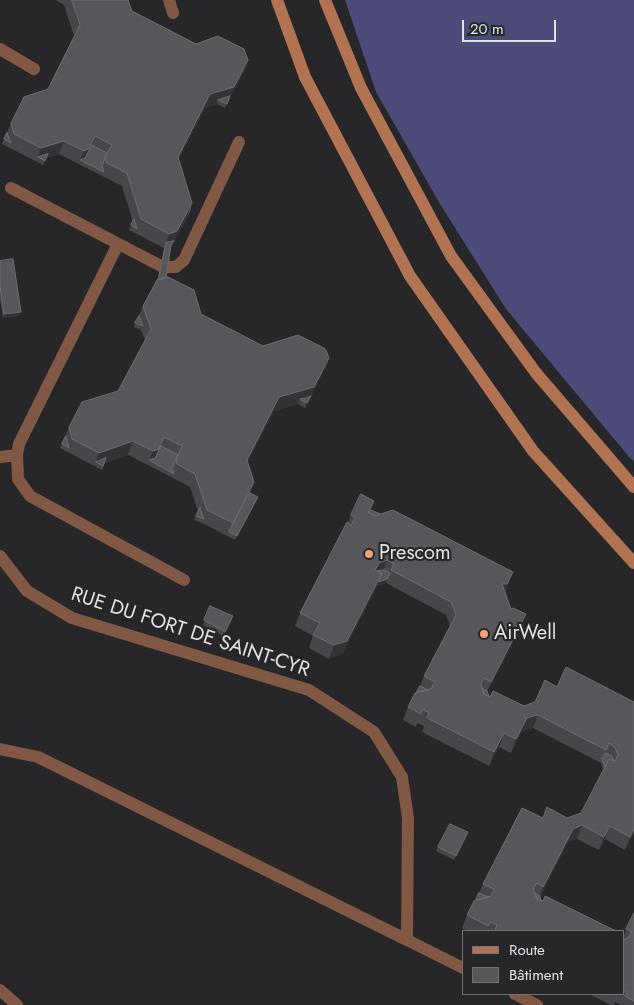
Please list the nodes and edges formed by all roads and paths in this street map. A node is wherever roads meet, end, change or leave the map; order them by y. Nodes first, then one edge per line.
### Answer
1 (277, 0) edge
2 (325, 0) edge
3 (0, 49) edge
4 (34, 69) dead end
5 (239, 142) dead end
6 (11, 188) dead end
7 (118, 244) junction
8 (17, 455) junction
9 (0, 457) edge
10 (634, 487) edge
11 (0, 556) edge
12 (634, 563) edge
13 (184, 580) dead end
14 (0, 749) edge
15 (407, 940) junction
16 (462, 968) edge
17 (0, 990) edge
18 (517, 995) edge
19 (17, 1005) edge
20 (538, 1005) edge

1 - 12 main road
2 - 10 main road
3 - 4 street
5 - 7 street
6 - 7 street
7 - 8 street
8 - 9 street
8 - 13 street
11 - 15 street, RUE DU FORT DE SAINT-CYR
14 - 15 street
15 - 16 street
17 - 19 street
18 - 20 street

